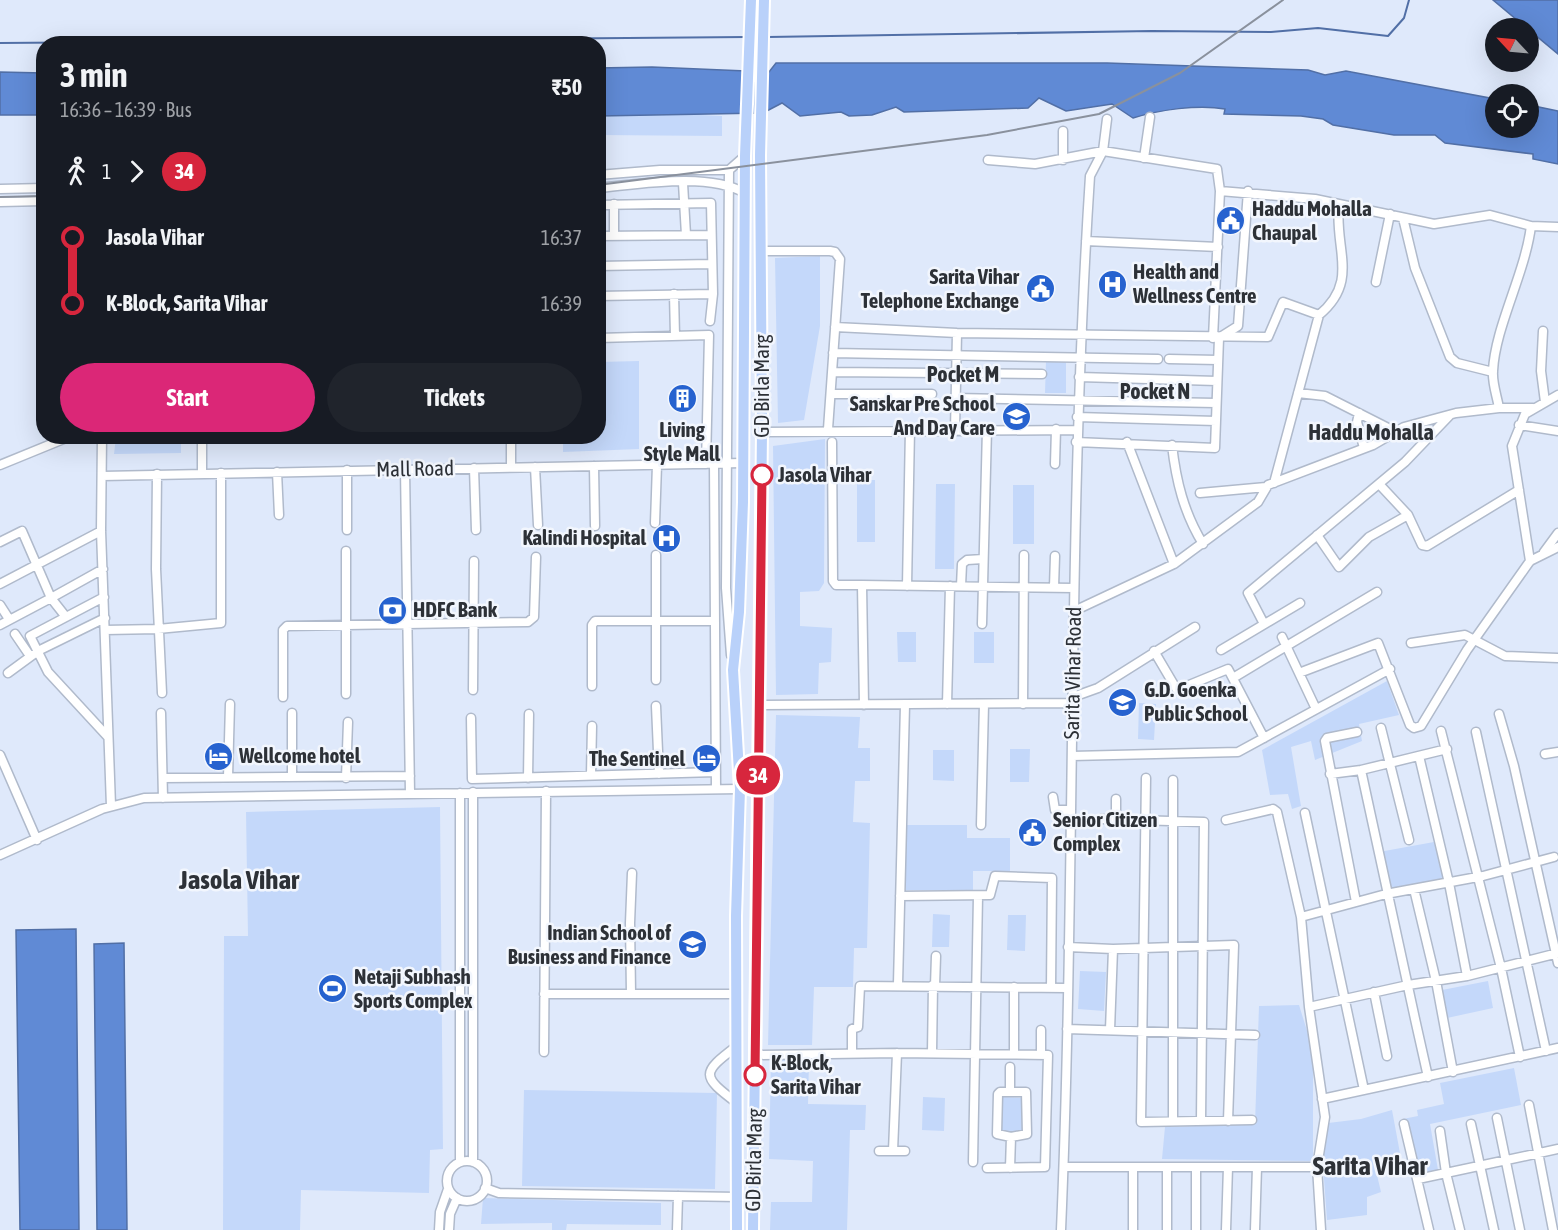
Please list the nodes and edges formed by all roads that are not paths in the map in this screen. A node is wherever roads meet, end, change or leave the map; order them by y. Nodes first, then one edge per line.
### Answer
1 (751, 0) edge
2 (764, 0) edge
3 (1150, 117) dead end
4 (1107, 119) dead end
5 (1063, 131) dead end
6 (1103, 151) junction
7 (745, 156) junction
8 (1144, 158) junction
9 (988, 160) dead end
10 (1064, 160) junction
11 (729, 171) junction
12 (606, 175) edge
13 (683, 183) junction
14 (730, 184) junction
15 (606, 187) edge
16 (36, 188) edge
17 (0, 189) edge
18 (1220, 190) junction
19 (1248, 191) junction
20 (745, 193) junction
21 (36, 201) edge
22 (0, 202) edge
23 (686, 203) junction
24 (606, 204) edge
25 (614, 204) junction
26 (1339, 205) junction
27 (1390, 214) junction
28 (1402, 218) junction
29 (1531, 226) junction
30 (1558, 227) edge
31 (686, 235) junction
32 (711, 235) junction
33 (606, 236) edge
34 (614, 236) junction
35 (1086, 241) junction
36 (1218, 247) junction
37 (761, 251) junction
38 (712, 264) junction
39 (606, 266) edge
40 (1376, 282) dead end
41 (674, 294) junction
42 (713, 294) junction
43 (606, 296) edge
44 (1318, 315) junction
45 (710, 321) dead end
46 (836, 327) junction
47 (1543, 331) dead end
48 (957, 333) junction
49 (1082, 335) junction
50 (675, 336) junction
51 (606, 338) edge
52 (1216, 338) junction
53 (833, 353) junction
54 (956, 356) junction
55 (1080, 358) junction
56 (1158, 359) dead end
57 (1169, 359) dead end
58 (1218, 360) junction
59 (832, 372) junction
60 (1493, 372) junction
61 (956, 374) junction
62 (1042, 374) dead end
63 (1079, 377) junction
64 (1217, 381) junction
65 (1298, 393) junction
66 (831, 394) junction
67 (932, 394) dead end
68 (1558, 395) edge
69 (955, 398) junction
70 (1078, 399) junction
71 (1545, 402) junction
72 (1216, 404) junction
73 (1499, 408) junction
74 (1533, 408) junction
75 (1359, 413) junction
76 (1450, 414) junction
77 (1077, 417) junction
78 (1216, 422) junction
79 (1519, 425) junction
80 (828, 429) junction
81 (910, 429) junction
82 (987, 429) junction
83 (1056, 429) junction
84 (955, 430) junction
85 (1076, 430) junction
86 (1558, 431) edge
87 (762, 432) junction
88 (1396, 432) junction
89 (832, 442) dead end
90 (1076, 442) junction
91 (1127, 442) junction
92 (51, 444) edge
93 (102, 444) edge
94 (202, 444) edge
95 (511, 444) edge
96 (1172, 445) junction
97 (1364, 448) junction
98 (728, 463) junction
99 (710, 464) junction
100 (743, 464) junction
101 (1055, 464) dead end
102 (0, 465) edge
103 (657, 465) junction
104 (594, 466) junction
105 (511, 467) junction
106 (535, 467) junction
107 (474, 468) junction
108 (405, 469) junction
109 (347, 470) junction
110 (277, 472) junction
111 (202, 473) junction
112 (221, 473) junction
113 (157, 474) junction
114 (102, 476) junction
115 (1270, 484) junction
116 (1379, 484) junction
117 (1519, 490) junction
118 (1200, 493) dead end
119 (279, 515) dead end
120 (1407, 515) junction
121 (655, 523) dead end
122 (538, 525) dead end
123 (595, 526) dead end
124 (347, 530) dead end
125 (476, 530) dead end
126 (101, 531) junction
127 (1558, 533) edge
128 (1317, 535) junction
129 (0, 542) edge
130 (1203, 544) junction
131 (1558, 547) edge
132 (346, 551) dead end
133 (1543, 552) junction
134 (657, 555) dead end
135 (1024, 555) dead end
136 (1054, 556) dead end
137 (536, 557) dead end
138 (983, 559) junction
139 (474, 561) dead end
140 (1530, 561) junction
141 (1174, 564) junction
142 (36, 566) junction
143 (103, 568) junction
144 (0, 584) edge
145 (862, 585) junction
146 (907, 586) junction
147 (951, 586) junction
148 (961, 586) junction
149 (982, 586) junction
150 (1023, 587) junction
151 (1054, 587) junction
152 (1074, 588) junction
153 (1377, 592) dead end
154 (104, 597) junction
155 (51, 598) junction
156 (1300, 603) dead end
157 (0, 604) edge
158 (1074, 611) junction
159 (66, 618) junction
160 (105, 618) junction
161 (9, 619) junction
162 (715, 621) junction
163 (657, 622) junction
164 (473, 623) junction
165 (982, 624) dead end
166 (1264, 624) junction
167 (0, 625) edge
168 (408, 625) junction
169 (345, 626) junction
170 (1195, 627) dead end
171 (158, 629) junction
172 (105, 630) junction
173 (15, 634) dead end
174 (1282, 637) dead end
175 (1474, 640) junction
176 (1411, 643) dead end
177 (1287, 647) junction
178 (1221, 650) dead end
179 (38, 651) junction
180 (1154, 651) junction
181 (30, 656) junction
182 (1558, 658) edge
183 (1390, 669) junction
184 (733, 670) junction
185 (8, 672) dead end
186 (1299, 673) junction
187 (1233, 678) junction
188 (656, 680) dead end
189 (592, 686) dead end
190 (473, 690) dead end
191 (162, 693) dead end
192 (346, 694) dead end
193 (283, 697) dead end
194 (1073, 700) junction
195 (230, 704) dead end
196 (984, 704) junction
197 (1023, 704) junction
198 (656, 705) dead end
199 (758, 705) junction
200 (864, 705) junction
201 (905, 705) junction
202 (947, 705) junction
203 (1316, 709) junction
204 (292, 712) dead end
205 (161, 713) dead end
206 (529, 714) dead end
207 (1499, 714) dead end
208 (471, 718) dead end
209 (348, 722) dead end
210 (592, 726) dead end
211 (1381, 728) dead end
212 (1441, 731) dead end
213 (1357, 732) dead end
214 (1476, 732) dead end
215 (108, 737) junction
216 (1264, 738) junction
217 (1446, 749) junction
218 (1558, 752) edge
219 (1545, 754) dead end
220 (0, 756) edge
221 (1072, 756) junction
222 (1419, 756) junction
223 (1390, 764) junction
224 (1361, 770) junction
225 (4, 772) edge
226 (716, 772) junction
227 (659, 774) junction
228 (1330, 774) junction
229 (292, 775) junction
230 (591, 775) junction
231 (410, 776) junction
232 (228, 777) junction
233 (346, 777) junction
234 (163, 778) junction
235 (528, 778) junction
236 (1146, 778) dead end
237 (1173, 780) dead end
238 (716, 789) junction
239 (740, 789) junction
240 (473, 792) junction
241 (546, 792) junction
242 (410, 793) junction
243 (460, 793) junction
244 (1053, 797) dead end
245 (163, 798) junction
246 (1116, 799) dead end
247 (111, 806) junction
248 (1071, 810) junction
249 (1305, 813) dead end
250 (1101, 819) dead end
251 (1116, 819) junction
252 (1145, 820) junction
253 (1173, 820) junction
254 (1226, 820) dead end
255 (981, 825) dead end
256 (37, 840) junction
257 (1409, 840) dead end
258 (0, 855) edge
259 (1554, 857) dead end
260 (1535, 862) junction
261 (1505, 870) junction
262 (756, 872) junction
263 (632, 873) dead end
264 (1478, 878) junction
265 (1070, 880) junction
266 (1054, 881) junction
267 (1449, 883) junction
268 (737, 884) junction
269 (1414, 889) junction
270 (1386, 894) junction
271 (900, 896) junction
272 (978, 896) junction
273 (1356, 902) junction
274 (1325, 910) junction
275 (1301, 917) junction
276 (1202, 945) junction
277 (1173, 946) junction
278 (1068, 947) junction
279 (1143, 948) junction
280 (1113, 949) junction
281 (936, 956) dead end
282 (1557, 957) edge
283 (1526, 961) junction
284 (1501, 968) junction
285 (1467, 976) junction
286 (737, 980) junction
287 (755, 980) junction
288 (1436, 981) junction
289 (898, 984) junction
290 (934, 985) junction
291 (1408, 985) junction
292 (977, 987) junction
293 (1014, 987) junction
294 (1051, 988) junction
295 (1067, 988) junction
296 (1374, 992) junction
297 (544, 994) junction
298 (631, 994) junction
299 (737, 994) junction
300 (1344, 998) junction
301 (1309, 1007) junction
302 (1067, 1029) junction
303 (1041, 1030) dead end
304 (1110, 1030) junction
305 (1142, 1031) junction
306 (1173, 1033) junction
307 (1201, 1034) junction
308 (1231, 1035) junction
309 (1255, 1035) dead end
310 (737, 1046) junction
311 (1558, 1048) edge
312 (1546, 1051) junction
313 (544, 1052) dead end
314 (852, 1053) junction
315 (897, 1053) junction
316 (932, 1053) junction
317 (976, 1053) junction
318 (1014, 1054) junction
319 (1041, 1054) junction
320 (755, 1055) junction
321 (1387, 1056) dead end
322 (1520, 1057) junction
323 (1010, 1067) dead end
324 (1454, 1072) junction
325 (1428, 1077) junction
326 (1364, 1090) junction
327 (1010, 1092) junction
328 (1322, 1100) junction
329 (737, 1103) junction
330 (1529, 1105) dead end
331 (1497, 1118) dead end
332 (1252, 1120) dead end
333 (1173, 1121) junction
334 (1201, 1121) junction
335 (1228, 1121) junction
336 (1404, 1124) dead end
337 (1471, 1124) dead end
338 (1440, 1131) dead end
339 (1011, 1137) junction
340 (1558, 1149) edge
341 (879, 1151) dead end
342 (893, 1151) junction
343 (905, 1151) dead end
344 (1538, 1152) junction
345 (1508, 1160) junction
346 (460, 1162) junction
347 (473, 1162) junction
348 (973, 1162) dead end
349 (1479, 1166) junction
350 (1064, 1167) junction
351 (1133, 1167) junction
352 (1167, 1167) junction
353 (1196, 1167) junction
354 (1228, 1167) junction
355 (1257, 1167) junction
356 (1317, 1167) junction
357 (987, 1168) dead end
358 (1010, 1168) junction
359 (1446, 1173) junction
360 (1418, 1179) junction
361 (485, 1188) junction
362 (448, 1189) junction
363 (678, 1196) junction
364 (738, 1197) junction
365 (457, 1198) junction
366 (440, 1230) edge
367 (449, 1230) edge
368 (677, 1230) edge
369 (737, 1230) edge
370 (753, 1230) edge
371 (1061, 1230) edge
372 (1133, 1230) edge
373 (1167, 1230) edge
374 (1196, 1230) edge
375 (1226, 1230) edge
376 (1255, 1230) edge
377 (1321, 1230) edge
378 (1429, 1230) edge
379 (1460, 1230) edge
380 (1494, 1230) edge
381 (1520, 1230) edge
382 (1553, 1230) edge

1 - 7 main road, GD Birla Marg
2 - 37 main road, GD Birla Marg
3 - 8 street
4 - 6 street, Sarita Vihar Road
5 - 10 street
6 - 8 street
6 - 10 street
6 - 35 street, Sarita Vihar Road
7 - 11 street
7 - 20 main road, GD Birla Marg
8 - 18 street
9 - 10 street
11 - 12 street
11 - 14 street
13 - 14 street
13 - 15 street
13 - 23 street
14 - 20 street
14 - 98 street
16 - 17 street
18 - 19 street
18 - 36 street
19 - 26 street
19 - 52 street
20 - 100 main road, GD Birla Marg
21 - 22 street
23 - 25 street
23 - 31 street
23 - 32 street
24 - 25 street
25 - 34 street
26 - 27 street
26 - 44 street
27 - 28 street
27 - 40 street
28 - 29 street
28 - 60 street
29 - 30 street
29 - 60 street
31 - 32 street
31 - 34 street
32 - 38 street
33 - 34 street
35 - 36 street
35 - 49 street, Sarita Vihar Road
36 - 52 street
37 - 46 street
37 - 87 main road, GD Birla Marg
38 - 39 street
38 - 42 street
41 - 42 street
41 - 43 street
41 - 50 street
42 - 45 street
44 - 52 street
44 - 65 street
46 - 48 street
46 - 53 street
47 - 71 street
48 - 49 street
48 - 54 street
49 - 52 street
49 - 55 street, Sarita Vihar Road
50 - 51 street
50 - 99 street
52 - 58 street
53 - 54 street
53 - 59 street
54 - 55 street
54 - 61 street
55 - 56 street
55 - 63 street, Sarita Vihar Road
57 - 58 street
58 - 64 street
59 - 61 street
59 - 66 street
60 - 73 street
61 - 62 street
61 - 69 street
63 - 64 street
63 - 70 street, Sarita Vihar Road
64 - 72 street
65 - 75 street
65 - 115 street
66 - 67 street
66 - 80 street
68 - 71 street
69 - 70 street
69 - 84 street
70 - 72 street
70 - 77 street, Sarita Vihar Road
71 - 74 street
72 - 78 street
73 - 74 street
73 - 76 street
74 - 79 street
75 - 88 street
75 - 97 street
76 - 88 street
76 - 116 street
77 - 78 street
77 - 85 street, Sarita Vihar Road
78 - 96 street
79 - 86 street
79 - 117 street
80 - 81 street
80 - 87 street
81 - 84 street
81 - 146 street
82 - 83 street
82 - 84 street
82 - 138 street
83 - 85 street
83 - 101 street
85 - 90 street, Sarita Vihar Road
87 - 199 main road, GD Birla Marg
88 - 97 street
89 - 145 street
90 - 91 street
90 - 152 street, Sarita Vihar Road
91 - 96 street
91 - 141 street
92 - 102 street
93 - 114 street
94 - 111 street
95 - 105 street
96 - 130 street
97 - 115 street
98 - 99 street, Mall Road
98 - 100 street, Mall Road
98 - 184 street
99 - 103 street, Mall Road
99 - 162 street
100 - 184 main road, GD Birla Marg
103 - 104 street, Mall Road
103 - 121 street
104 - 106 street, Mall Road
104 - 123 street
105 - 106 street, Mall Road
105 - 107 street, Mall Road
106 - 122 street
107 - 108 street, Mall Road
107 - 125 street
108 - 109 street, Mall Road
108 - 168 street
109 - 110 street, Mall Road
109 - 124 street
110 - 112 street, Mall Road
110 - 119 street
111 - 112 street, Mall Road
111 - 113 street, Mall Road
112 - 171 street
113 - 114 street, Mall Road
113 - 171 street
114 - 126 street
115 - 118 street
115 - 130 street
116 - 120 street
116 - 128 street
117 - 120 street
117 - 140 street
120 - 128 street
126 - 142 street
126 - 143 street
127 - 133 street
128 - 166 street
129 - 142 street
130 - 141 street
131 - 133 street
132 - 169 street
133 - 140 street
134 - 163 street
135 - 150 street
136 - 151 street
137 - 164 street
138 - 148 street
138 - 149 street
139 - 164 street
140 - 175 street
141 - 158 street
142 - 144 street
142 - 155 street
143 - 154 street
143 - 155 street
145 - 146 street
145 - 200 street
146 - 147 street
147 - 148 street
147 - 202 street
148 - 149 street
149 - 150 street
149 - 165 street
150 - 151 street
150 - 197 street
151 - 152 street
152 - 158 street, Sarita Vihar Road
153 - 177 street
154 - 159 street
154 - 160 street
155 - 159 street
155 - 161 street
156 - 166 street
157 - 161 street
158 - 194 street, Sarita Vihar Road
159 - 179 street
160 - 172 street
160 - 179 street
161 - 167 street
162 - 163 street
162 - 226 street
163 - 188 street
163 - 189 street
164 - 168 street
164 - 190 street
166 - 178 street
168 - 169 street
168 - 231 street
169 - 192 street
169 - 193 street
170 - 180 street
171 - 172 street
171 - 191 street
172 - 215 street
173 - 181 street
174 - 177 street
175 - 176 street
175 - 182 street
175 - 183 street
177 - 186 street
177 - 187 street
179 - 181 street
179 - 215 street
180 - 187 street
180 - 194 street
181 - 185 street
183 - 186 street
183 - 203 street
184 - 239 main road, GD Birla Marg
186 - 203 street
187 - 216 street
194 - 197 street
194 - 221 street, Sarita Vihar Road
195 - 232 street
196 - 197 street
196 - 202 street
196 - 255 street
198 - 227 street
199 - 200 street
199 - 262 main road, GD Birla Marg
200 - 201 street
201 - 202 street
201 - 271 street
203 - 216 street
204 - 229 street
205 - 234 street
206 - 235 street
207 - 260 street
208 - 235 street
209 - 233 street
210 - 230 street
211 - 223 street
212 - 217 street
213 - 228 street
214 - 261 street
215 - 247 street
216 - 221 street
217 - 222 street
217 - 264 street
218 - 219 street
220 - 225 street
221 - 248 street, Sarita Vihar Road
222 - 223 street
222 - 267 street
223 - 224 street
223 - 257 street
224 - 228 street
224 - 270 street
225 - 256 street
226 - 227 street
226 - 238 street
227 - 230 street
228 - 273 street
229 - 232 street
229 - 233 street
230 - 235 street
231 - 233 street
231 - 242 street
232 - 234 street
234 - 245 street
236 - 252 street
237 - 253 street
238 - 239 street
238 - 241 street
239 - 268 main road, GD Birla Marg
240 - 241 street
240 - 243 street
240 - 347 street
241 - 297 street
242 - 243 street
242 - 245 street
243 - 346 street
244 - 248 street
245 - 247 street
246 - 251 street
247 - 256 street
248 - 265 street, Sarita Vihar Road
249 - 274 street
250 - 251 street
251 - 252 street
252 - 253 street
252 - 279 street
253 - 276 street
253 - 277 street
254 - 275 street
256 - 258 street
259 - 260 street
260 - 261 street
260 - 282 street
261 - 264 street
261 - 283 street
262 - 268 main road
262 - 287 main road, GD Birla Marg
263 - 298 street
264 - 267 street
264 - 284 street
265 - 266 street
265 - 278 street, Sarita Vihar Road
266 - 272 street
266 - 294 street
267 - 269 street
267 - 285 street
268 - 286 main road, GD Birla Marg
269 - 270 street
269 - 288 street
270 - 273 street
270 - 291 street
271 - 272 street
271 - 289 street
272 - 292 street
273 - 274 street
274 - 275 street
274 - 300 street
275 - 301 street
276 - 277 street
276 - 307 street
276 - 308 street
277 - 279 street
277 - 306 street
278 - 280 street
278 - 295 street, Sarita Vihar Road
279 - 280 street
279 - 305 street
280 - 304 street
281 - 290 street
282 - 283 street
283 - 284 street
283 - 312 street
284 - 285 street
284 - 322 street
285 - 288 street
286 - 287 main road
286 - 299 main road, GD Birla Marg
287 - 320 main road, GD Birla Marg
288 - 291 street
288 - 324 street
289 - 290 street
289 - 314 street
290 - 292 street
290 - 316 street
291 - 296 street
291 - 325 street
292 - 293 street
292 - 317 street
293 - 294 street
293 - 318 street
294 - 295 street
295 - 302 street, Sarita Vihar Road
296 - 300 street
296 - 321 street
297 - 298 street
297 - 313 street
298 - 299 street
299 - 310 main road, GD Birla Marg
300 - 301 street
300 - 326 street
301 - 328 street
302 - 304 street
302 - 350 street, Sarita Vihar Road
303 - 319 street
304 - 305 street
305 - 306 street
305 - 333 street
306 - 307 street
306 - 333 street
307 - 308 street
307 - 334 street
308 - 309 street
308 - 335 street
310 - 329 main road, GD Birla Marg
310 - 329 street
311 - 312 street
312 - 322 street
314 - 315 street
314 - 320 street
315 - 316 street
315 - 342 street
316 - 317 street
317 - 318 street
317 - 348 street
318 - 319 street
319 - 358 street
320 - 370 main road, GD Birla Marg
322 - 324 street
323 - 327 street
324 - 325 street
325 - 326 street
326 - 328 street
327 - 339 street
327 - 339 street
328 - 356 street
329 - 364 main road, GD Birla Marg
330 - 344 street
331 - 345 street
332 - 335 street
333 - 334 street
334 - 335 street
336 - 360 street
337 - 349 street
338 - 359 street
339 - 358 street
340 - 344 street
341 - 342 street
342 - 343 street
344 - 345 street
344 - 382 street
345 - 349 street
345 - 381 street
346 - 347 street
346 - 362 street
347 - 361 street
349 - 359 street
349 - 380 street
350 - 351 street
350 - 371 street, Sarita Vihar Road
351 - 352 street
351 - 372 street
352 - 353 street
352 - 373 street
353 - 354 street
353 - 374 street
354 - 355 street
354 - 375 street
355 - 356 street
355 - 376 street
356 - 377 street
357 - 358 street
359 - 360 street
359 - 379 street
360 - 378 street
361 - 363 street
361 - 365 street
362 - 365 street
362 - 366 street
363 - 364 street
363 - 368 street
364 - 369 main road, GD Birla Marg
365 - 367 street

